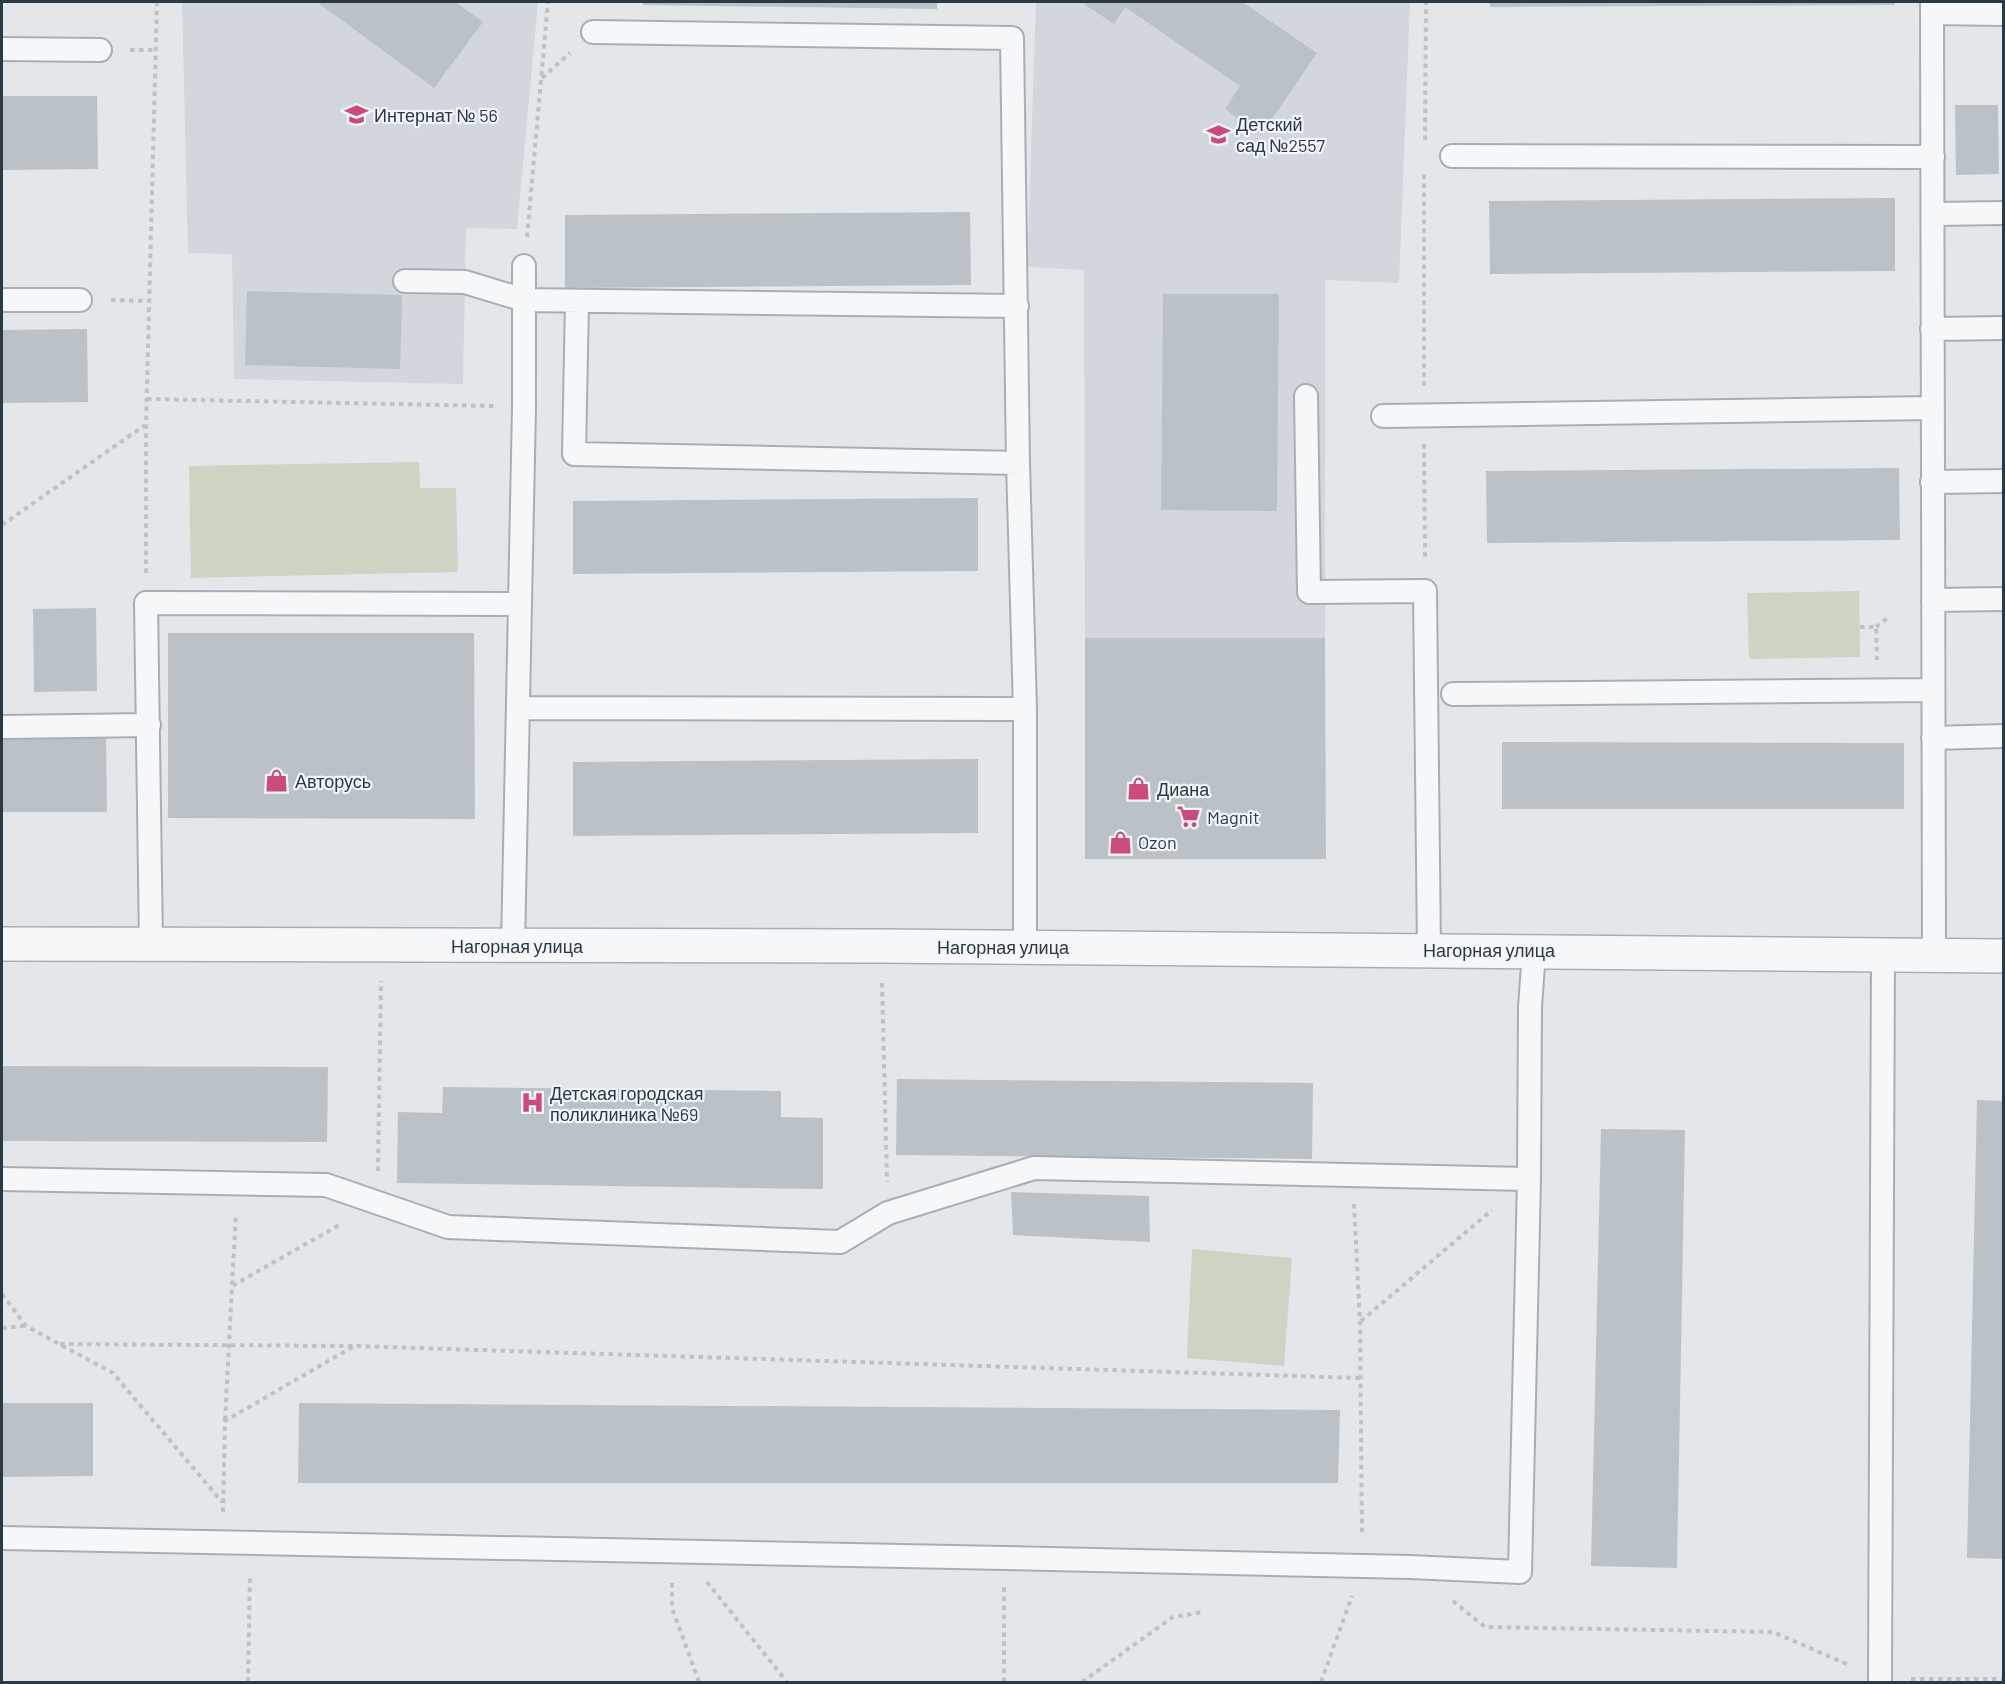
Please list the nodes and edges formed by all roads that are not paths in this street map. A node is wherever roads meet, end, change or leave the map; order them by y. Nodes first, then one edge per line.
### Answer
1 (1932, 7) edge
2 (2004, 14) edge
3 (593, 32) road end
4 (2, 49) edge
5 (100, 50) dead end
6 (1452, 156) road end
7 (1933, 157) junction
8 (2004, 213) edge
9 (1933, 214) junction
10 (524, 266) road end
11 (405, 281) dead end
12 (2, 300) edge
13 (80, 300) road end
14 (524, 300) junction
15 (577, 301) junction
16 (1017, 306) junction
17 (2004, 328) edge
18 (1932, 329) junction
19 (1306, 396) dead end
20 (1932, 408) junction
21 (1383, 416) dead end
22 (1018, 463) junction
23 (2004, 481) edge
24 (1932, 482) junction
25 (2004, 599) edge
26 (1933, 600) junction
27 (520, 604) junction
28 (1933, 690) junction
29 (1453, 694) dead end
30 (518, 708) junction
31 (1025, 709) junction
32 (149, 725) junction
33 (2, 727) edge
34 (2004, 736) edge
35 (1933, 738) junction
36 (2, 945) edge
37 (151, 945) junction
38 (513, 946) junction
39 (1025, 947) junction
40 (1429, 950) junction
41 (1534, 951) junction
42 (1883, 954) junction
43 (1934, 955) junction
44 (2004, 956) edge
45 (2, 1179) edge
46 (1529, 1179) junction
47 (2, 1538) edge
48 (1880, 1681) edge

1 - 2 lane
1 - 7 lane
3 - 16 lane
4 - 5 lane
6 - 7 lane
7 - 9 lane
8 - 9 lane
9 - 18 lane
10 - 14 lane
11 - 14 lane
12 - 13 lane
14 - 15 lane
14 - 27 lane
15 - 16 lane
15 - 22 lane
16 - 22 lane
17 - 18 lane
18 - 20 lane
19 - 40 lane
20 - 21 lane
20 - 24 lane
22 - 31 lane
23 - 24 lane
24 - 26 lane
25 - 26 lane
26 - 28 lane
27 - 30 lane
27 - 32 lane
28 - 29 lane
28 - 35 lane
30 - 31 lane
30 - 38 lane
31 - 39 lane
32 - 33 lane
32 - 37 lane
34 - 35 lane
35 - 43 lane
36 - 37 street, Нагорная улица
37 - 38 street, Нагорная улица
38 - 39 street, Нагорная улица
39 - 40 street, Нагорная улица
40 - 41 street, Нагорная улица
41 - 42 street, Нагорная улица
41 - 46 lane
42 - 43 street, Нагорная улица
42 - 48 lane
43 - 44 street, Нагорная улица
45 - 46 lane
46 - 47 lane

